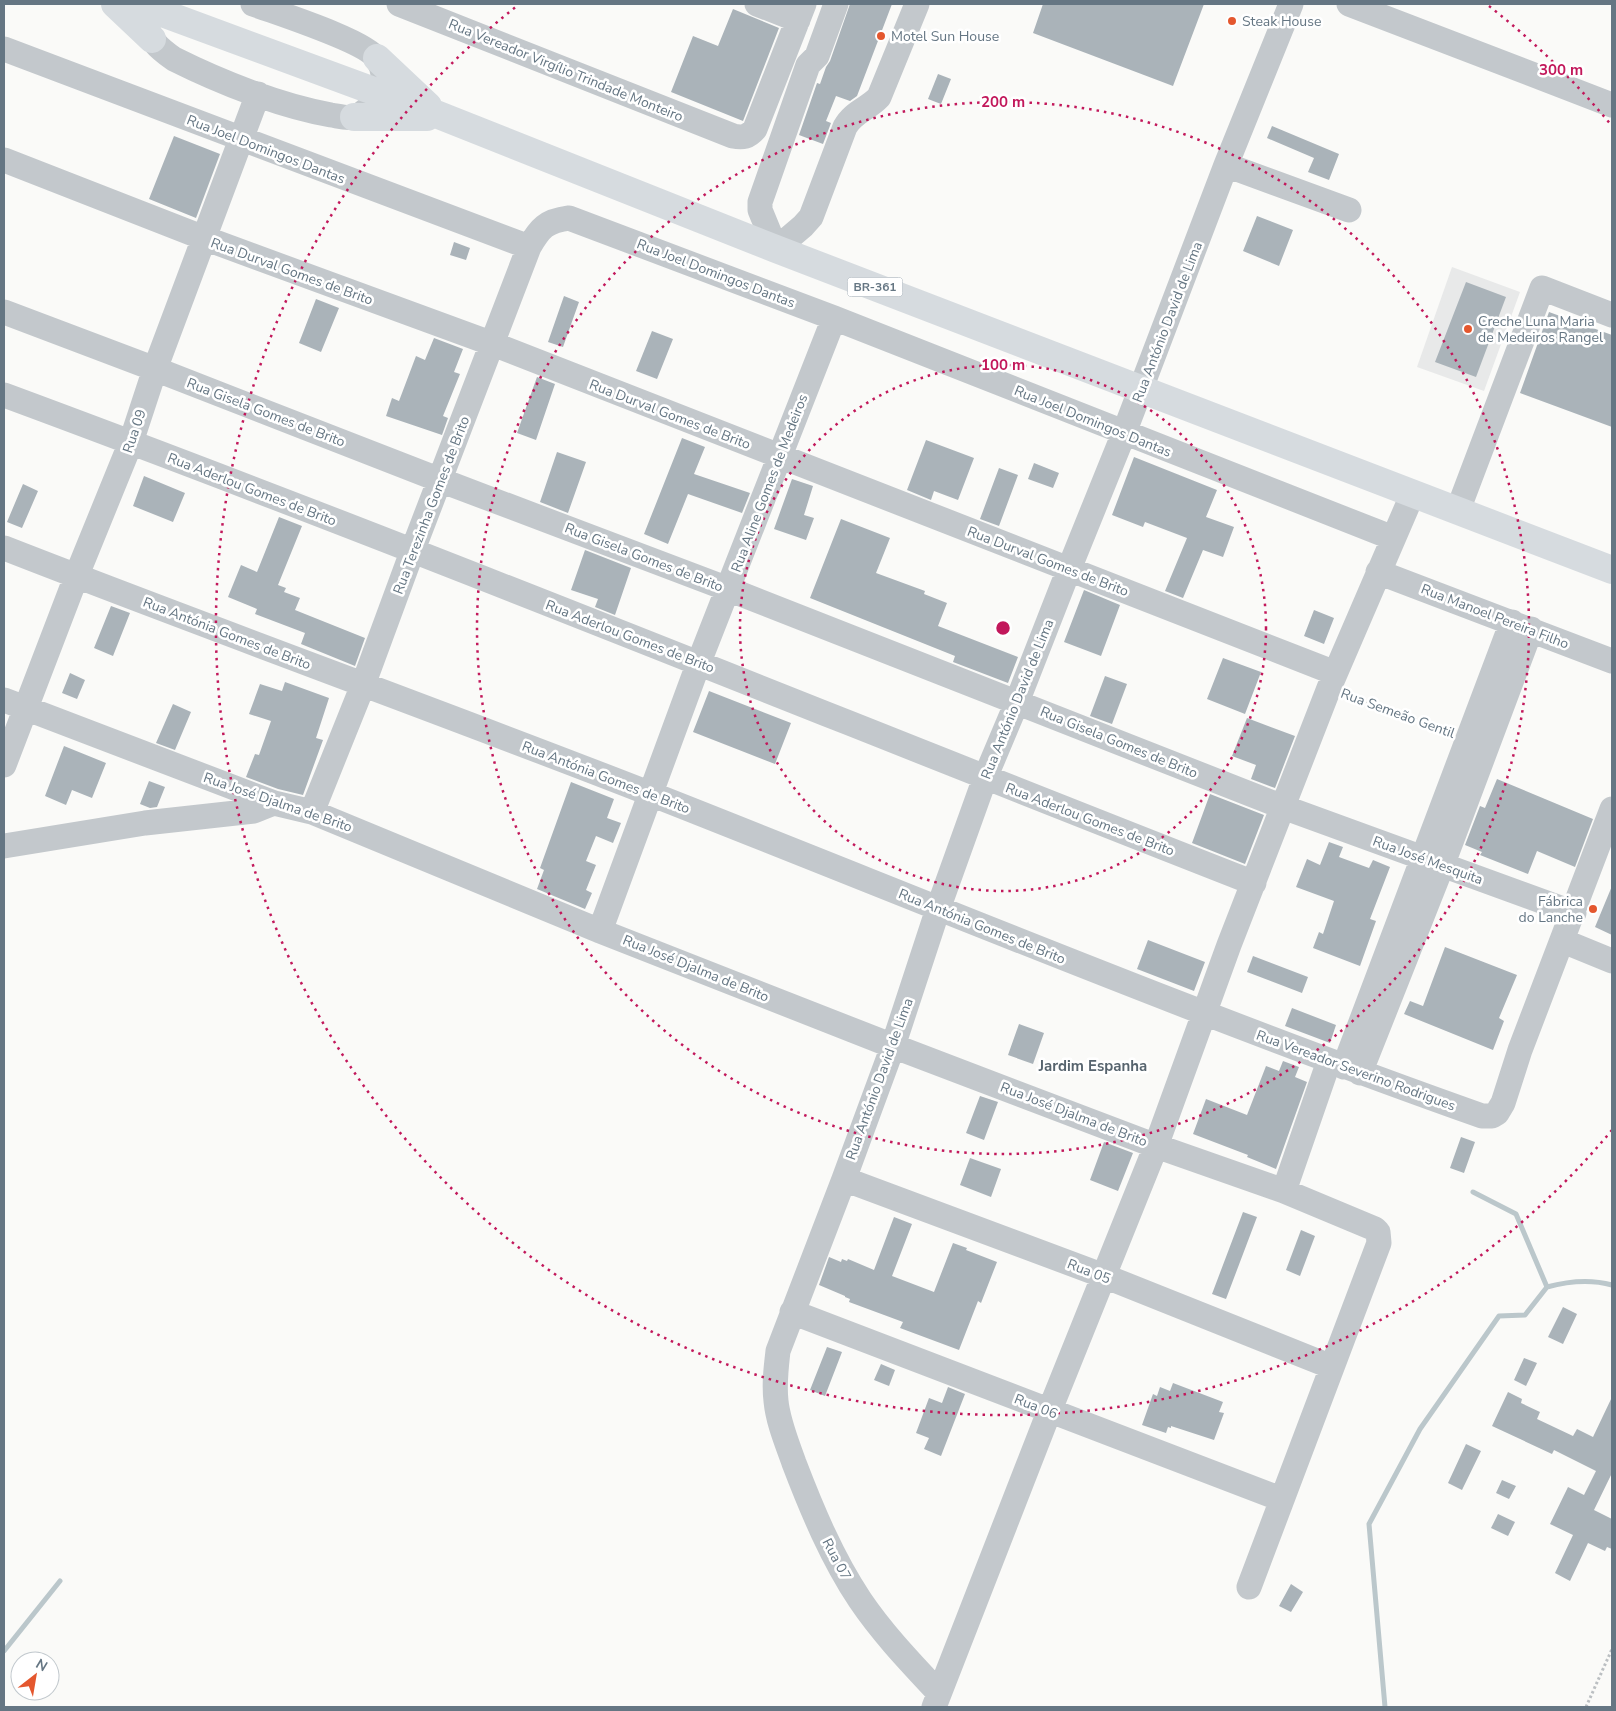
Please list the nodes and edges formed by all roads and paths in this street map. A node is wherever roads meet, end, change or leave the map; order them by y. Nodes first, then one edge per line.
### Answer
1 (115, 4) edge
2 (253, 4) edge
3 (399, 4) edge
4 (757, 4) edge
5 (836, 4) edge
6 (917, 4) edge
7 (1291, 4) edge
8 (1350, 4) edge
9 (147, 5) edge
10 (801, 12) edge
11 (152, 40) junction
12 (4, 49) edge
13 (377, 58) junction
14 (380, 93) junction
15 (258, 94) junction
16 (1612, 105) edge
17 (440, 116) junction
18 (354, 117) junction
19 (241, 140) junction
20 (4, 160) edge
21 (1226, 165) junction
22 (1349, 210) dead end
23 (569, 218) joint
24 (204, 238) junction
25 (529, 248) junction
26 (776, 248) junction
27 (4, 312) edge
28 (1612, 315) edge
29 (834, 318) junction
30 (493, 344) junction
31 (154, 369) junction
32 (1141, 389) junction
33 (4, 395) edge
34 (1124, 433) junction
35 (130, 442) junction
36 (779, 456) junction
37 (440, 480) junction
38 (1413, 493) junction
39 (1458, 510) junction
40 (1393, 538) junction
41 (4, 548) edge
42 (412, 552) junction
43 (1069, 569) junction
44 (1612, 570) edge
45 (1378, 572) junction
46 (76, 576) junction
47 (728, 589) junction
48 (1521, 625) junction
49 (1612, 661) edge
50 (699, 662) junction
51 (1332, 681) junction
52 (363, 685) junction
53 (4, 700) edge
54 (1018, 702) junction
55 (27, 708) junction
56 (1468, 738) junction
57 (4, 765) edge
58 (985, 778) junction
59 (650, 794) junction
60 (274, 803) junction
61 (1282, 807) junction
62 (1612, 809) edge
63 (312, 812) junction
64 (4, 846) edge
65 (1432, 862) junction
66 (1254, 883) junction
67 (938, 909) junction
68 (1574, 913) junction
69 (600, 931) junction
70 (1563, 941) junction
71 (1612, 961) edge
72 (1205, 1014) junction
73 (893, 1046) junction
74 (1350, 1061) junction
75 (1156, 1146) junction
76 (844, 1179) junction
77 (1284, 1191) junction
78 (1104, 1276) junction
79 (792, 1312) junction
80 (1332, 1367) junction
81 (776, 1403) joint
82 (1049, 1412) junction
83 (1281, 1499) junction
84 (1249, 1587) dead end
85 (1612, 1649) edge
86 (936, 1700) edge
87 (1586, 1707) edge

1 - 11 main road
2 - 13 street
3 - 10 street, Rua Vereador Virgílio Trindade Monteiro
4 - 10 street
5 - 26 street
6 - 26 street
7 - 21 street, Rua António David de Lima
8 - 16 street
9 - 11 street
9 - 14 main road, BR-361
11 - 15 street
12 - 19 street, Rua Joel Domingos Dantas
13 - 14 street
13 - 17 main road
14 - 17 main road, BR-361
14 - 18 street
15 - 18 street
15 - 19 street, Rua 09
17 - 18 main road
17 - 26 main road, BR-361
19 - 24 street, Rua 09
19 - 25 street, Rua Joel Domingos Dantas
20 - 24 street, Rua Durval Gomes de Brito
21 - 22 street
21 - 32 street, Rua António David de Lima
23 - 25 street, Rua Terezinha Gomes de Brito
23 - 29 street, Rua Joel Domingos Dantas
24 - 30 street, Rua Durval Gomes de Brito
24 - 31 street, Rua 09
25 - 30 street, Rua Terezinha Gomes de Brito
26 - 32 main road, BR-361
27 - 31 street, Rua Gisela Gomes de Brito
28 - 39 street
29 - 34 street, Rua Joel Domingos Dantas
29 - 36 street, Rua Aline Gomes de Medeiros
30 - 36 street, Rua Durval Gomes de Brito
30 - 37 street, Rua Terezinha Gomes de Brito
31 - 35 street, Rua 09
31 - 37 street, Rua Gisela Gomes de Brito
32 - 34 street, Rua António David de Lima
32 - 38 main road, BR-361
33 - 35 street, Rua Aderlou Gomes de Brito
34 - 40 street, Rua Joel Domingos Dantas
34 - 43 street, Rua António David de Lima
35 - 42 street, Rua Aderlou Gomes de Brito
35 - 46 street, Rua 09
36 - 43 street, Rua Durval Gomes de Brito
36 - 47 street, Rua Aline Gomes de Medeiros
37 - 42 street, Rua Terezinha Gomes de Brito
37 - 47 street, Rua Gisela Gomes de Brito
38 - 39 main road, BR-361
38 - 40 street
39 - 44 main road, BR-361
40 - 45 street
41 - 46 street, Rua Antónia Gomes de Brito
42 - 50 street, Rua Aderlou Gomes de Brito
42 - 52 street, Rua Terezinha Gomes de Brito
43 - 51 street, Rua Durval Gomes de Brito
43 - 54 street, Rua António David de Lima
45 - 48 street, Rua Manoel Pereira Filho
45 - 51 street
46 - 52 street, Rua Antónia Gomes de Brito
46 - 55 street, Rua 09
47 - 50 street, Rua Aline Gomes de Medeiros
47 - 54 street, Rua Gisela Gomes de Brito
48 - 49 street, Rua Manoel Pereira Filho
48 - 56 street
48 - 65 street
50 - 58 street, Rua Aderlou Gomes de Brito
50 - 59 street, Rua Aline Gomes de Medeiros
51 - 56 path, Rua Semeão Gentil
51 - 61 street
52 - 59 street, Rua Antónia Gomes de Brito
52 - 63 street, Rua Terezinha Gomes de Brito
53 - 55 street, Rua José Djalma de Brito
54 - 58 street, Rua António David de Lima
54 - 61 street, Rua Gisela Gomes de Brito
55 - 57 street, Rua 09
55 - 60 street, Rua José Djalma de Brito
56 - 65 street
58 - 66 street, Rua Aderlou Gomes de Brito
58 - 67 street, Rua António David de Lima
59 - 67 street, Rua Antónia Gomes de Brito
59 - 69 street, Rua Aline Gomes de Medeiros
60 - 63 street, Rua José Djalma de Brito
60 - 64 street
61 - 65 street, Rua José Mesquita
61 - 66 street
62 - 68 street, Rua Vereador Severino Rodrigues
63 - 69 street, Rua José Djalma de Brito
65 - 68 street, Rua José Mesquita
65 - 74 street
66 - 72 street
67 - 72 street, Rua Antónia Gomes de Brito
67 - 73 street, Rua António David de Lima
68 - 70 street, Rua Vereador Severino Rodrigues
69 - 73 street, Rua José Djalma de Brito
70 - 71 street
70 - 74 street, Rua Vereador Severino Rodrigues
72 - 74 street, Rua Vereador Severino Rodrigues
72 - 75 street
73 - 75 street, Rua José Djalma de Brito
73 - 76 street, Rua António David de Lima
74 - 77 street
75 - 77 street, Rua José Djalma de Brito
75 - 78 street
76 - 78 street, Rua 05
76 - 79 street, Rua António David de Lima
77 - 80 street, Rua José Djalma de Brito
78 - 80 street, Rua 05
78 - 82 street
79 - 81 street, Rua António David de Lima
79 - 82 street, Rua 06
80 - 83 street
81 - 86 street, Rua 07
82 - 83 street, Rua 06
82 - 86 street
83 - 84 street
85 - 87 path

